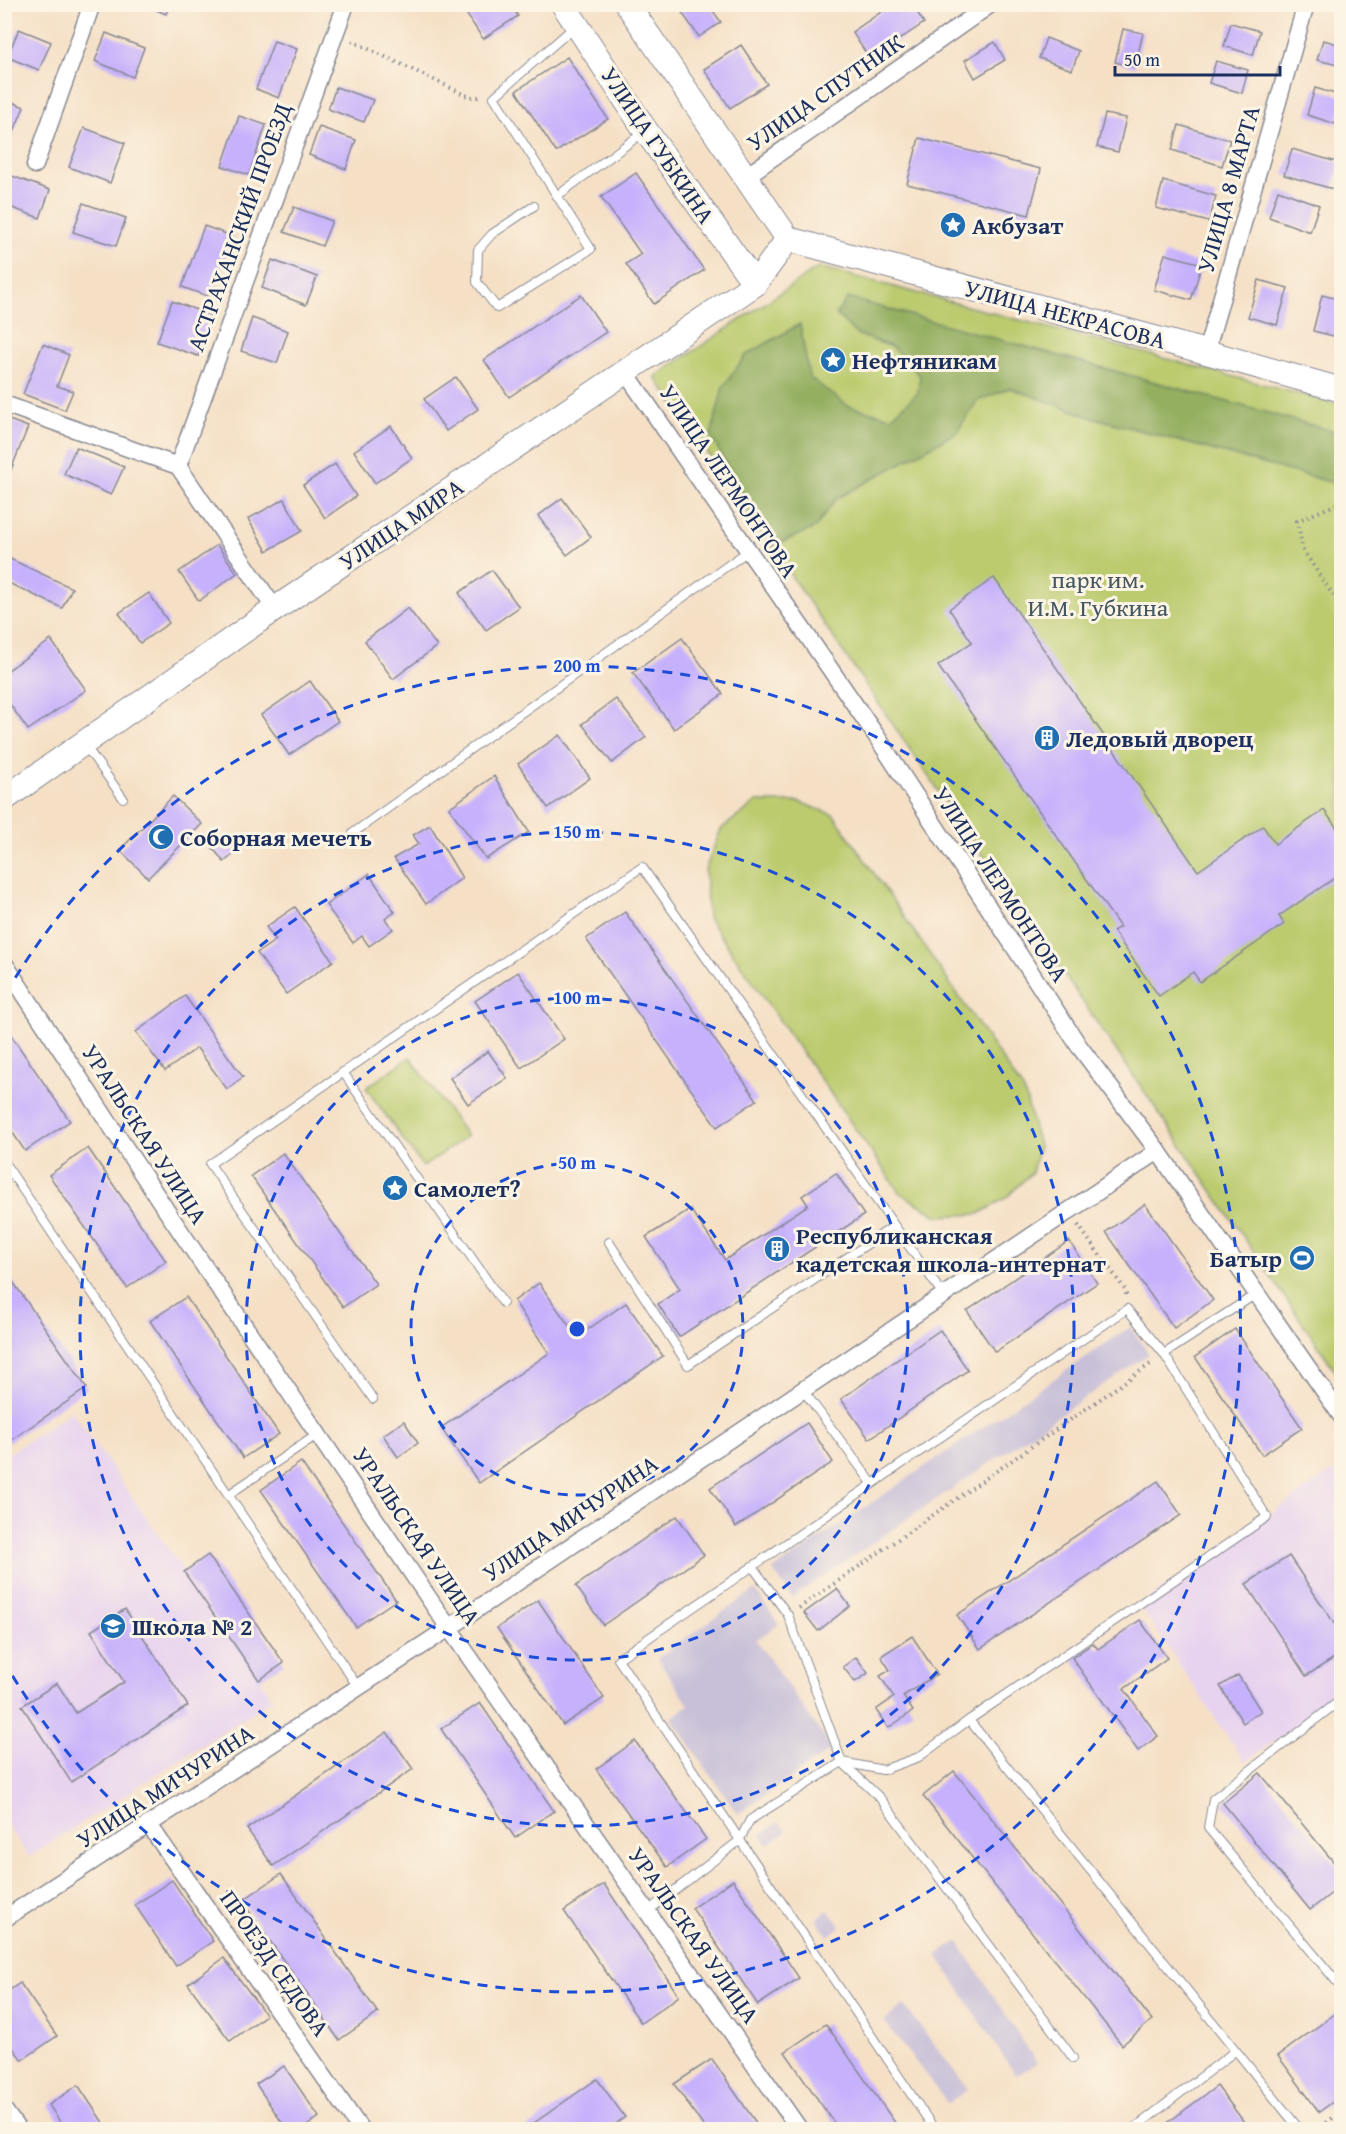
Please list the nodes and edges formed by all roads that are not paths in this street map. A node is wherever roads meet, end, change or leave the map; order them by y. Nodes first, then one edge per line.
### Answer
1 (92, 4) edge
2 (346, 4) edge
3 (563, 4) edge
4 (627, 4) edge
5 (992, 4) edge
6 (1306, 4) edge
7 (577, 24) junction
8 (646, 131) junction
9 (35, 165) dead end
10 (746, 177) junction
11 (557, 195) junction
12 (534, 206) dead end
13 (788, 239) junction
14 (755, 284) junction
15 (1206, 352) junction
16 (626, 373) junction
17 (1341, 390) edge
18 (4, 404) edge
19 (178, 466) junction
20 (748, 551) junction
21 (275, 609) junction
22 (84, 743) junction
23 (123, 798) dead end
24 (4, 800) edge
25 (353, 833) dead end
26 (4, 963) edge
27 (344, 1072) junction
28 (1158, 1151) junction
29 (4, 1161) edge
30 (894, 1226) junction
31 (609, 1242) dead end
32 (1256, 1294) junction
33 (944, 1296) junction
34 (503, 1303) dead end
35 (1164, 1354) junction
36 (803, 1390) junction
37 (373, 1399) dead end
38 (1341, 1417) edge
39 (318, 1434) junction
40 (872, 1483) junction
41 (228, 1494) junction
42 (752, 1566) junction
43 (449, 1628) junction
44 (358, 1688) junction
45 (1341, 1699) edge
46 (969, 1720) junction
47 (842, 1762) junction
48 (149, 1825) junction
49 (739, 1841) junction
50 (648, 1911) junction
51 (4, 1919) edge
52 (1341, 1988) edge
53 (1235, 2050) junction
54 (1073, 2058) dead end
55 (4, 2110) edge
56 (18, 2130) edge
57 (361, 2130) edge
58 (800, 2130) edge
59 (934, 2130) edge
60 (1132, 2130) edge
61 (1300, 2130) edge

1 - 9 street
2 - 19 street, АСТРАХАНСКИЙ ПРОЕЗД
3 - 7 street, УЛИЦА ГУБКИНА
4 - 10 street
5 - 10 street, УЛИЦА СПУТНИК
6 - 15 street, УЛИЦА 8 МАРТА
7 - 8 street, УЛИЦА ГУБКИНА
7 - 11 lane
8 - 11 lane
8 - 14 street, УЛИЦА ГУБКИНА
10 - 13 street
11 - 12 lane
13 - 14 street, УЛИЦА МИРА
13 - 15 street, УЛИЦА НЕКРАСОВА
14 - 16 street, УЛИЦА МИРА
15 - 17 street, УЛИЦА НЕКРАСОВА
16 - 20 street, УЛИЦА ЛЕРМОНТОВА
16 - 21 street, УЛИЦА МИРА
18 - 19 street
19 - 21 street
20 - 25 lane
20 - 28 street, УЛИЦА ЛЕРМОНТОВА
21 - 22 street, УЛИЦА МИРА
22 - 23 lane
22 - 24 street, УЛИЦА МИРА
26 - 39 street, УРАЛЬСКАЯ УЛИЦА
27 - 30 lane
27 - 34 lane
27 - 37 lane
28 - 32 street, УЛИЦА ЛЕРМОНТОВА
28 - 33 street, УЛИЦА МИЧУРИНА
29 - 41 lane
30 - 31 lane
30 - 33 lane
32 - 35 lane
32 - 38 street, УЛИЦА ЛЕРМОНТОВА
33 - 36 street, УЛИЦА МИЧУРИНА
35 - 40 lane
35 - 46 lane
36 - 40 lane
36 - 43 street, УЛИЦА МИЧУРИНА
39 - 41 lane
39 - 43 street, УРАЛЬСКАЯ УЛИЦА
40 - 42 lane
41 - 44 lane
42 - 47 lane
42 - 49 lane
43 - 44 street, УЛИЦА МИЧУРИНА
43 - 50 street, УРАЛЬСКАЯ УЛИЦА
44 - 48 street, УЛИЦА МИЧУРИНА
45 - 52 lane
46 - 47 lane
46 - 53 lane
47 - 49 lane
47 - 54 lane
48 - 51 street, УЛИЦА МИЧУРИНА
48 - 57 street, ПРОЕЗД СЕДОВА
49 - 50 lane
49 - 59 lane
50 - 58 street, УРАЛЬСКАЯ УЛИЦА
53 - 60 lane
53 - 61 lane
55 - 56 street

